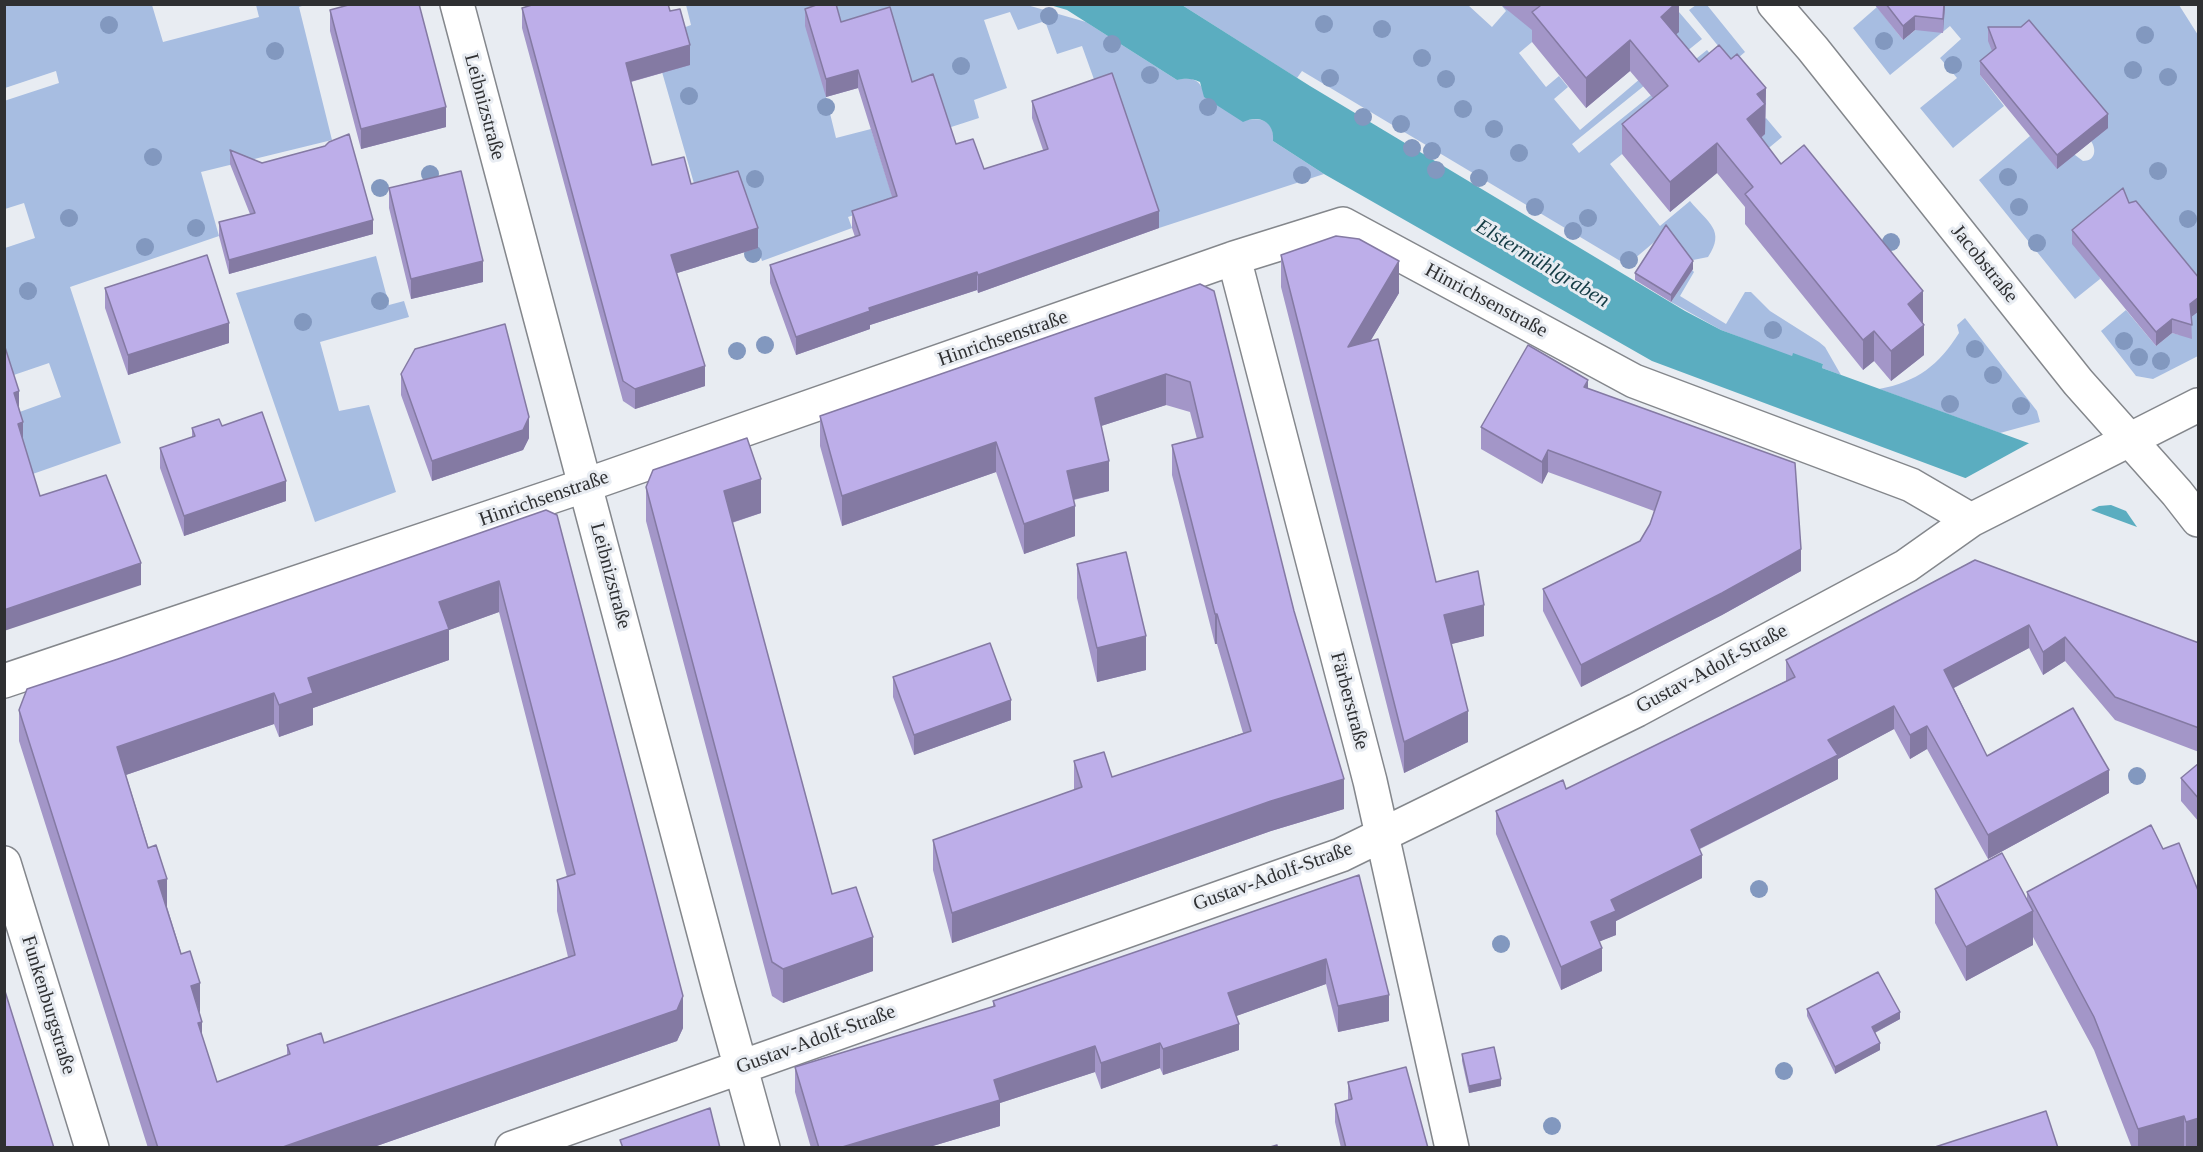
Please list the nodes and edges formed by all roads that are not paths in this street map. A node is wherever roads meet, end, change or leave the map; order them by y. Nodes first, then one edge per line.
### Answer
1 (457, 4) edge
2 (1774, 4) edge
3 (1233, 258) junction
4 (2199, 405) edge
5 (2130, 440) junction
6 (585, 485) junction
7 (1971, 520) junction
8 (2199, 520) edge
9 (4, 681) edge
10 (1382, 833) junction
11 (4, 863) edge
12 (742, 1067) junction
13 (92, 1148) edge
14 (512, 1148) edge
15 (763, 1148) edge
16 (1452, 1148) edge

1 - 6 street, Leibnizstraße
2 - 5 street, Jacobstraße
3 - 6 street, Hinrichsenstraße
3 - 7 street, Hinrichsenstraße
3 - 10 street, Färberstraße
4 - 5 street, Gustav-Adolf-Straße
5 - 7 street, Gustav-Adolf-Straße
5 - 8 street, Jacobstraße
6 - 9 street, Hinrichsenstraße
6 - 12 street, Leibnizstraße
7 - 10 street, Gustav-Adolf-Straße
10 - 12 street, Gustav-Adolf-Straße
10 - 16 street, Färberstraße
11 - 13 street, Funkenburgstraße
12 - 14 street, Gustav-Adolf-Straße
12 - 15 street, Leibnizstraße

